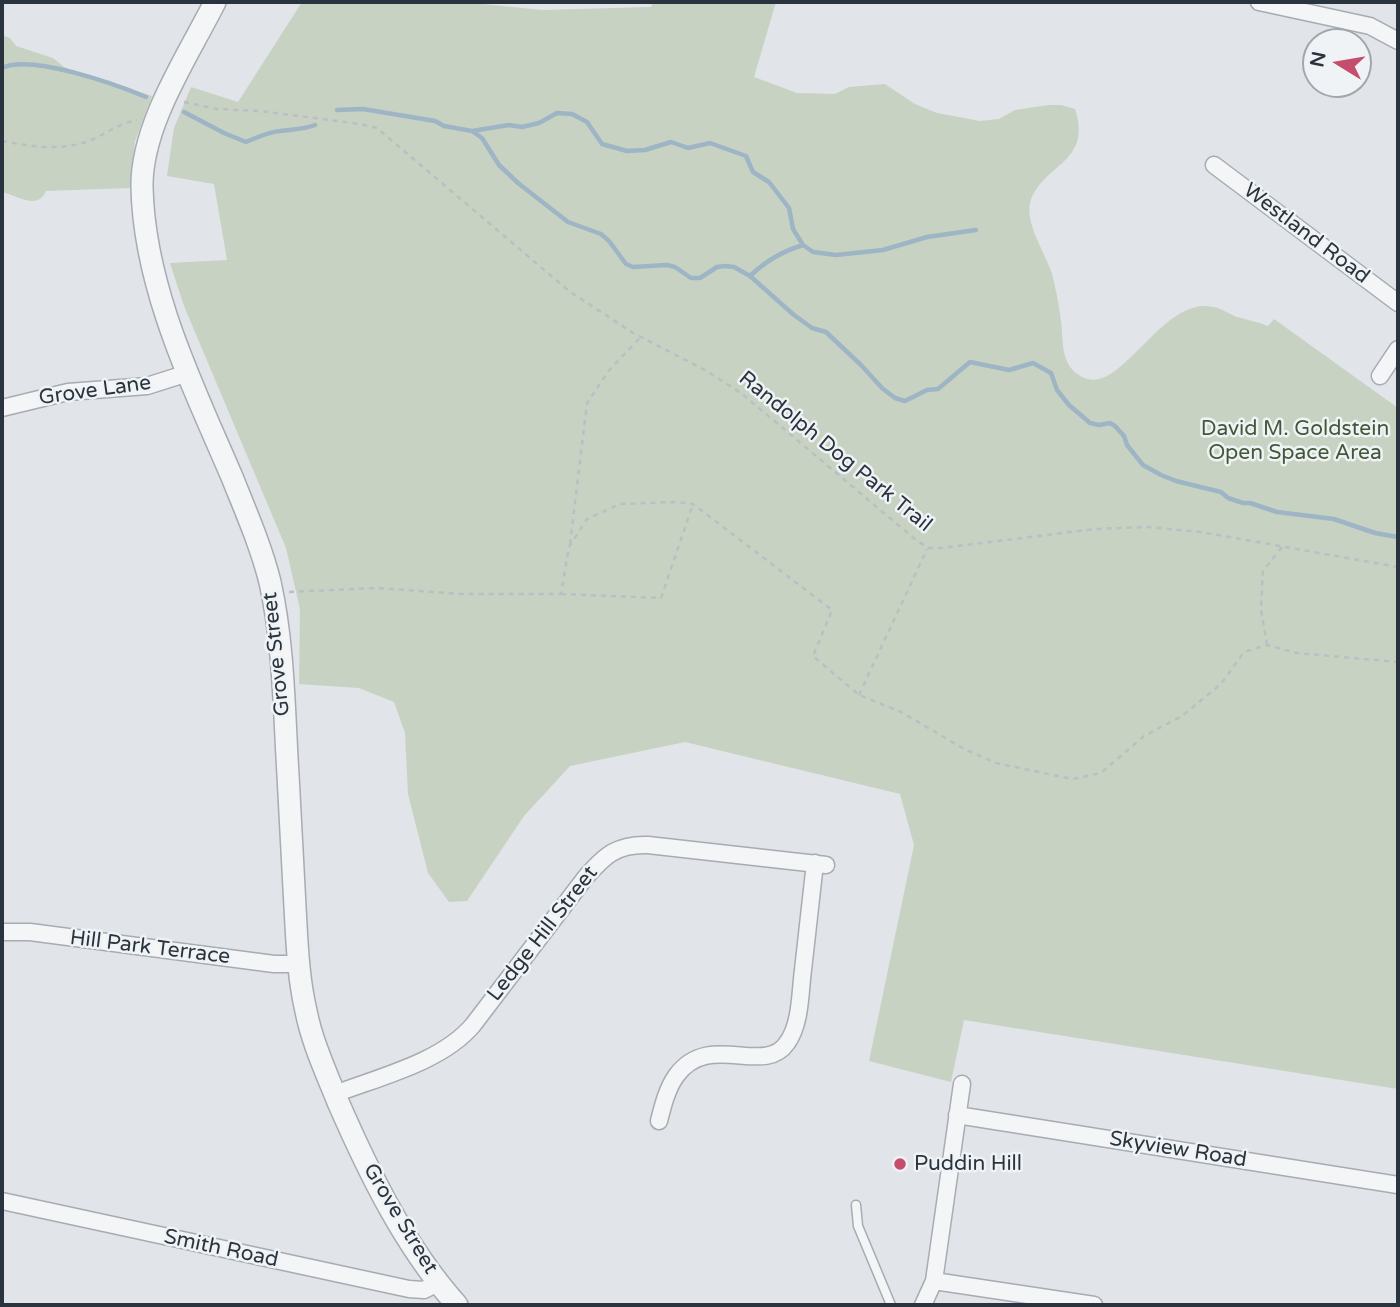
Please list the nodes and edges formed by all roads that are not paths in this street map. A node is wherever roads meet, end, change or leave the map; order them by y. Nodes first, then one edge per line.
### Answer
1 (215, 2) edge
2 (1259, 2) edge
3 (1398, 41) edge
4 (1214, 165) dead end
5 (1398, 303) edge
6 (1398, 349) edge
7 (188, 373) junction
8 (1380, 376) dead end
9 (2, 408) edge
10 (2, 932) edge
11 (299, 964) junction
12 (962, 1084) dead end
13 (335, 1094) junction
14 (957, 1115) junction
15 (659, 1121) dead end
16 (1398, 1185) edge
17 (2, 1201) edge
18 (856, 1205) dead end
19 (934, 1281) junction
20 (438, 1283) junction
21 (457, 1305) edge
22 (891, 1305) edge
23 (923, 1305) edge
24 (1094, 1305) edge

1 - 7 street, Grove Street
2 - 3 street
4 - 5 street, Westland Road
6 - 8 street
7 - 9 street, Grove Lane
7 - 11 street, Grove Street
10 - 11 street, Hill Park Terrace
11 - 13 street, Grove Street
12 - 14 street
13 - 15 street, Ledge Hill Street
13 - 20 street, Grove Street
14 - 16 street, Skyview Road
14 - 19 street
17 - 20 street, Smith Road
18 - 22 lane
19 - 23 street
19 - 24 street
20 - 21 street, Grove Street

